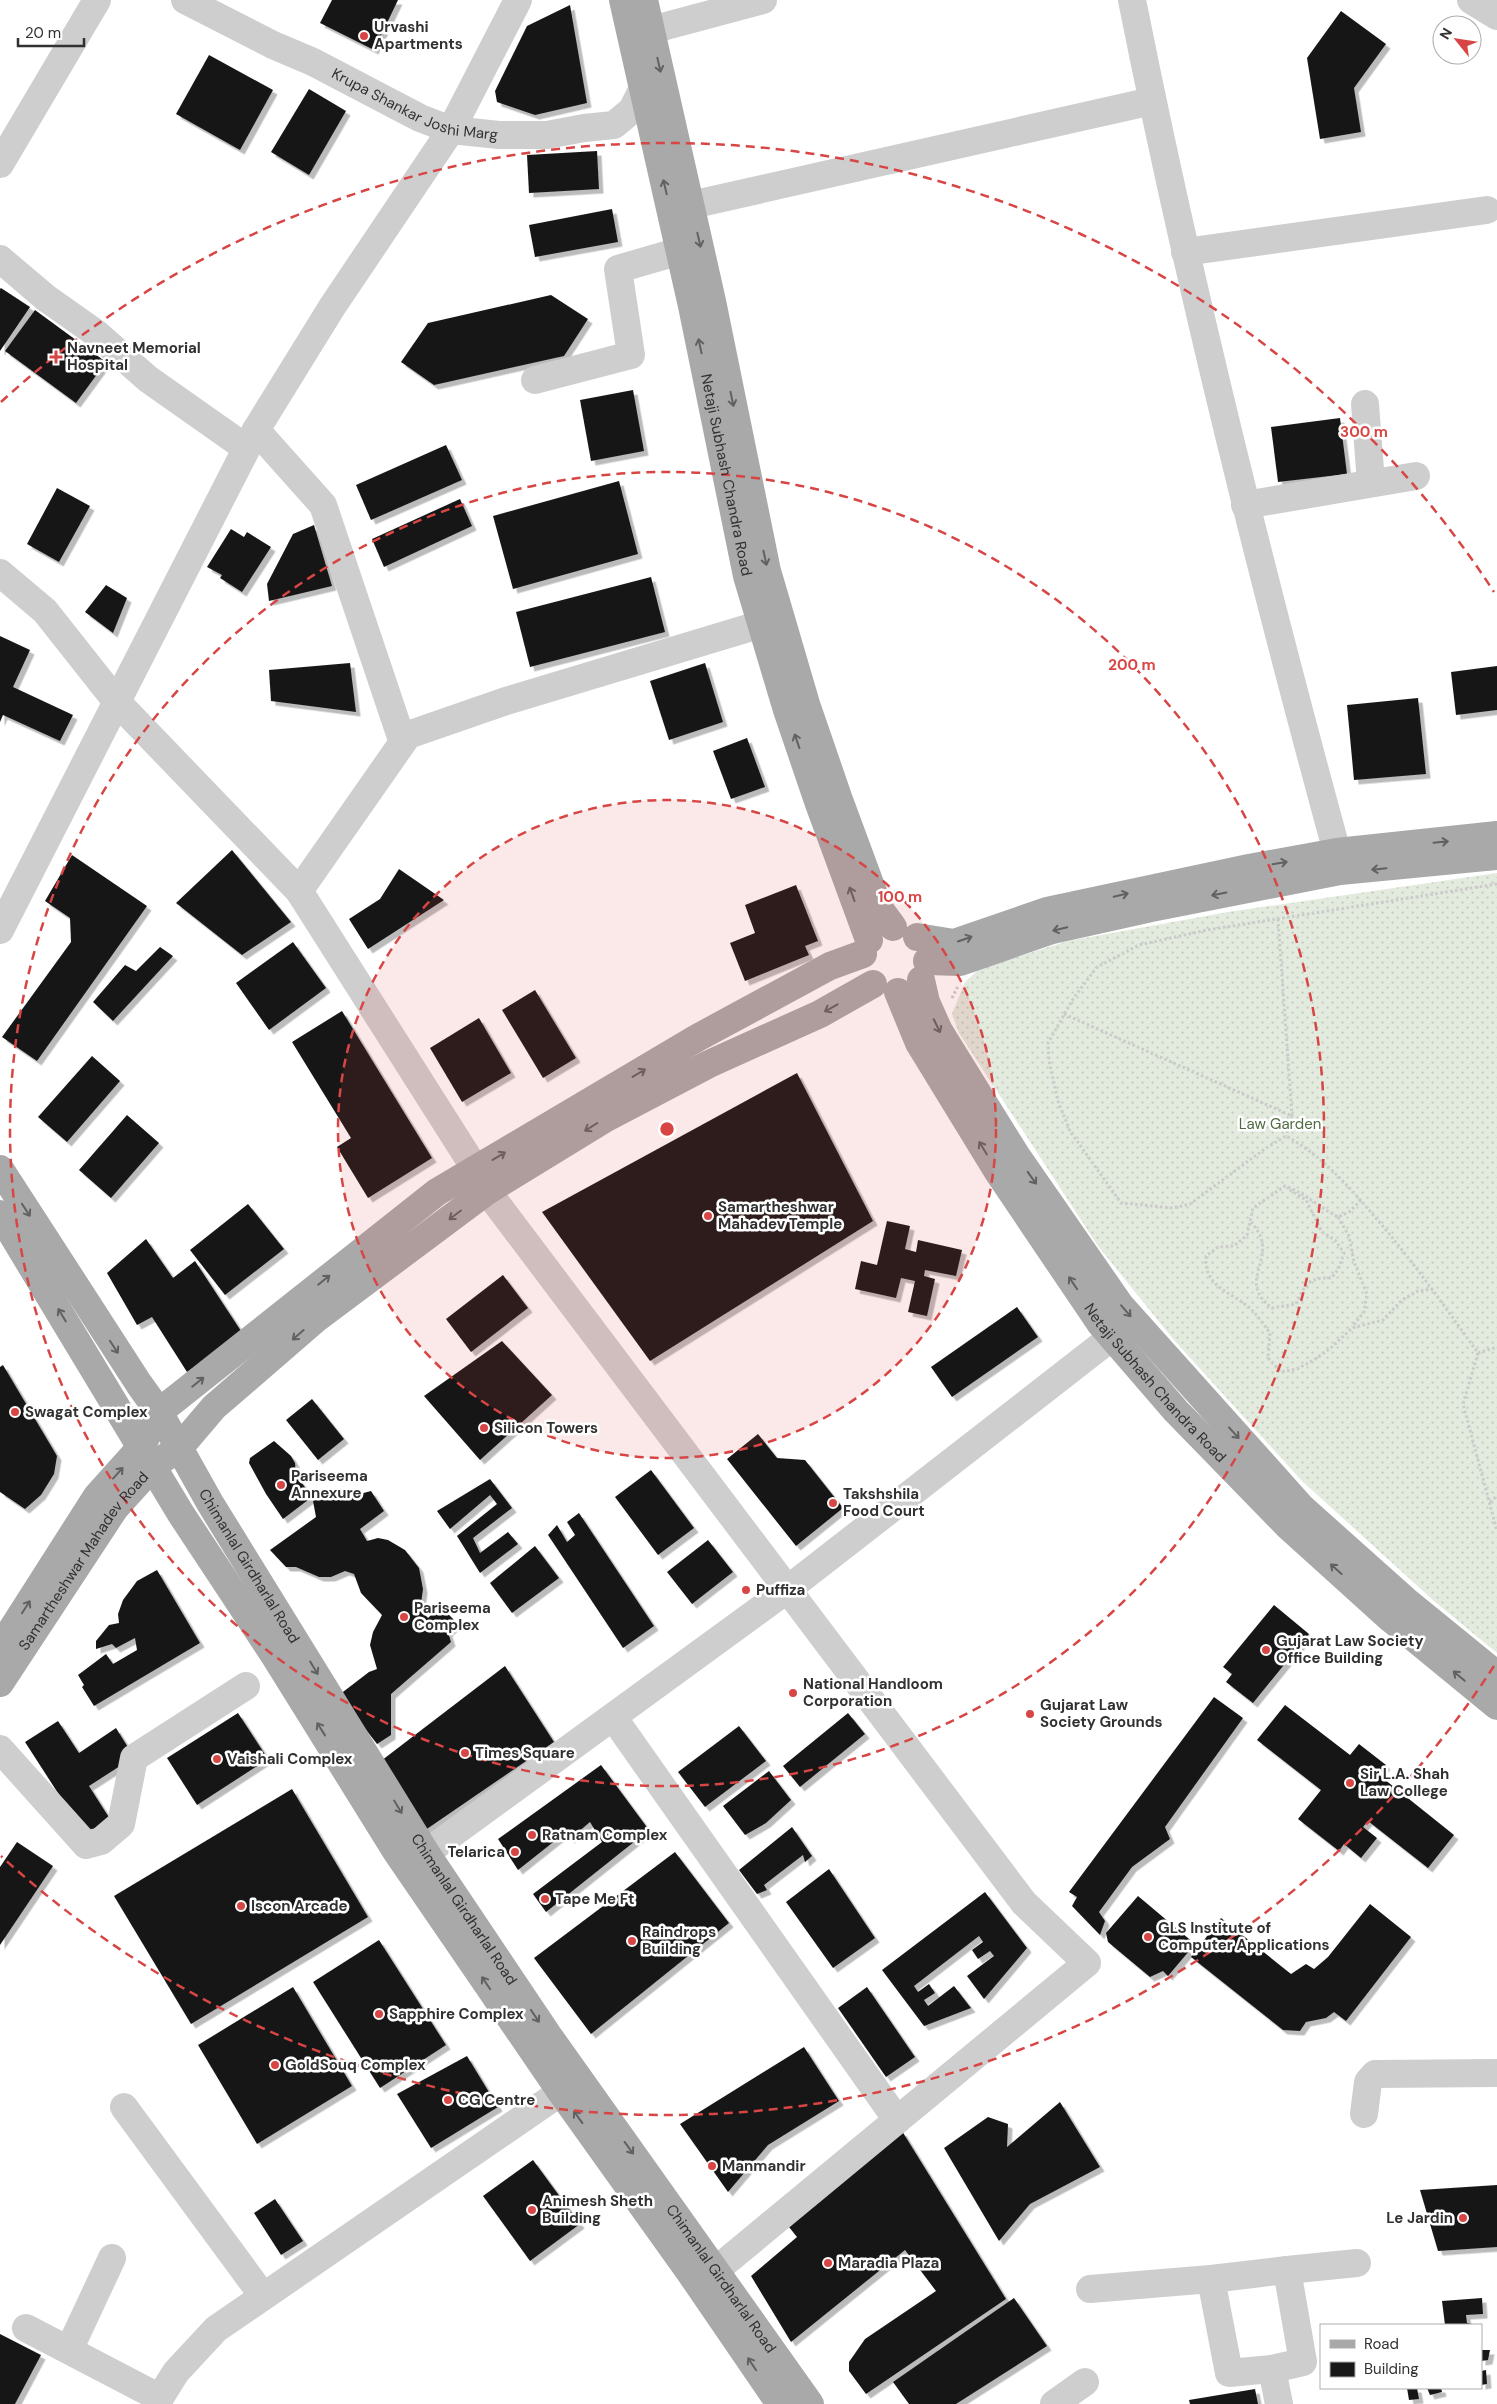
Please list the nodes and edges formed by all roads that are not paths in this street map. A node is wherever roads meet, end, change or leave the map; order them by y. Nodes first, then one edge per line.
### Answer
1 (97, 0) edge
2 (185, 0) edge
3 (518, 0) edge
4 (623, 0) edge
5 (644, 0) edge
6 (763, 0) edge
7 (1132, 0) edge
8 (1471, 0) edge
9 (1497, 16) edge
10 (651, 30) junction
11 (643, 88) junction
12 (1152, 101) junction
13 (451, 130) junction
14 (0, 164) edge
15 (691, 205) junction
16 (1487, 210) dead end
17 (680, 251) junction
18 (1185, 252) junction
19 (0, 259) edge
20 (535, 380) dead end
21 (1365, 404) dead end
22 (251, 439) junction
23 (1416, 476) dead end
24 (1371, 483) junction
25 (1245, 504) junction
26 (0, 574) edge
27 (762, 624) junction
28 (117, 702) junction
29 (402, 740) junction
30 (1497, 836) edge
31 (1497, 856) edge
32 (1338, 862) junction
33 (299, 891) junction
34 (0, 930) edge
35 (866, 947) junction
36 (905, 964) junction
37 (0, 1169) edge
38 (481, 1180) junction
39 (0, 1214) edge
40 (7, 1242) edge
41 (1112, 1337) junction
42 (160, 1412) junction
43 (180, 1447) junction
44 (147, 1456) junction
45 (788, 1589) junction
46 (0, 1648) edge
47 (1497, 1675) edge
48 (0, 1683) edge
49 (246, 1686) dead end
50 (1497, 1706) edge
51 (613, 1717) junction
52 (0, 1749) edge
53 (426, 1853) junction
54 (1497, 2073) edge
55 (560, 2092) junction
56 (124, 2107) dead end
57 (1364, 2114) dead end
58 (897, 2120) junction
59 (112, 2258) dead end
60 (1358, 2263) dead end
61 (716, 2270) junction
62 (1287, 2270) junction
63 (1211, 2279) junction
64 (1090, 2289) dead end
65 (263, 2296) junction
66 (26, 2328) dead end
67 (69, 2350) junction
68 (1272, 2369) junction
69 (1085, 2382) dead end
70 (158, 2401) edge
71 (780, 2404) edge
72 (810, 2404) edge
73 (1054, 2404) edge
74 (1279, 2404) edge

1 - 14 street
2 - 13 street, Krupa Shankar Joshi Marg
3 - 13 street
4 - 11 main road, Netaji Subhash Chandra Road
5 - 10 main road, Netaji Subhash Chandra Road
6 - 10 street
7 - 12 street
8 - 9 street
10 -> 15 main road, Netaji Subhash Chandra Road
11 - 13 street, Krupa Shankar Joshi Marg
17 -> 11 main road, Netaji Subhash Chandra Road
12 - 15 street
12 - 18 street
13 - 22 street
15 -> 36 main road, Netaji Subhash Chandra Road
16 - 18 street
17 - 20 street
27 -> 17 main road, Netaji Subhash Chandra Road
18 - 25 street
19 - 22 street
21 - 24 street
22 - 28 street
22 - 29 street
23 - 24 street
24 - 25 street
25 - 32 street
26 - 28 street
27 - 29 street
35 -> 27 main road, Netaji Subhash Chandra Road
28 - 33 street
28 - 34 street
29 - 33 street
32 -> 30 main road
31 -> 32 main road
32 - 36 main road
33 - 38 street
35 - 36 main road
35 - 36 main road, Netaji Subhash Chandra Road
38 -> 35 main road
36 -> 38 main road
41 -> 36 main road, Netaji Subhash Chandra Road
36 -> 47 main road, Netaji Subhash Chandra Road
37 -> 42 main road
42 -> 38 main road
38 -> 43 main road
38 - 45 street
39 - 40 main road, Chimanlal Girdharlal Road
44 -> 40 main road, Chimanlal Girdharlal Road
41 - 45 street
50 -> 41 main road, Netaji Subhash Chandra Road
42 - 43 main road, Chimanlal Girdharlal Road
42 - 44 main road
43 - 44 main road
43 -> 53 main road, Chimanlal Girdharlal Road
46 -> 44 main road, Samartheshwar Mahadev Road
44 - 48 main road, Samartheshwar Mahadev Road
55 -> 44 main road, Chimanlal Girdharlal Road
45 - 51 street
45 - 58 street
49 - 52 street
51 - 53 street
51 - 58 street
53 -> 61 main road, Chimanlal Girdharlal Road
54 - 57 street
55 - 65 street
71 -> 55 main road, Chimanlal Girdharlal Road
56 - 65 street
58 - 61 street
59 - 67 street
60 - 62 street
61 - 72 main road, Chimanlal Girdharlal Road
62 - 63 street
62 - 68 street
63 - 64 street
63 - 68 street
65 - 70 street
66 - 67 street
67 - 70 street
68 - 74 street
69 - 73 street

